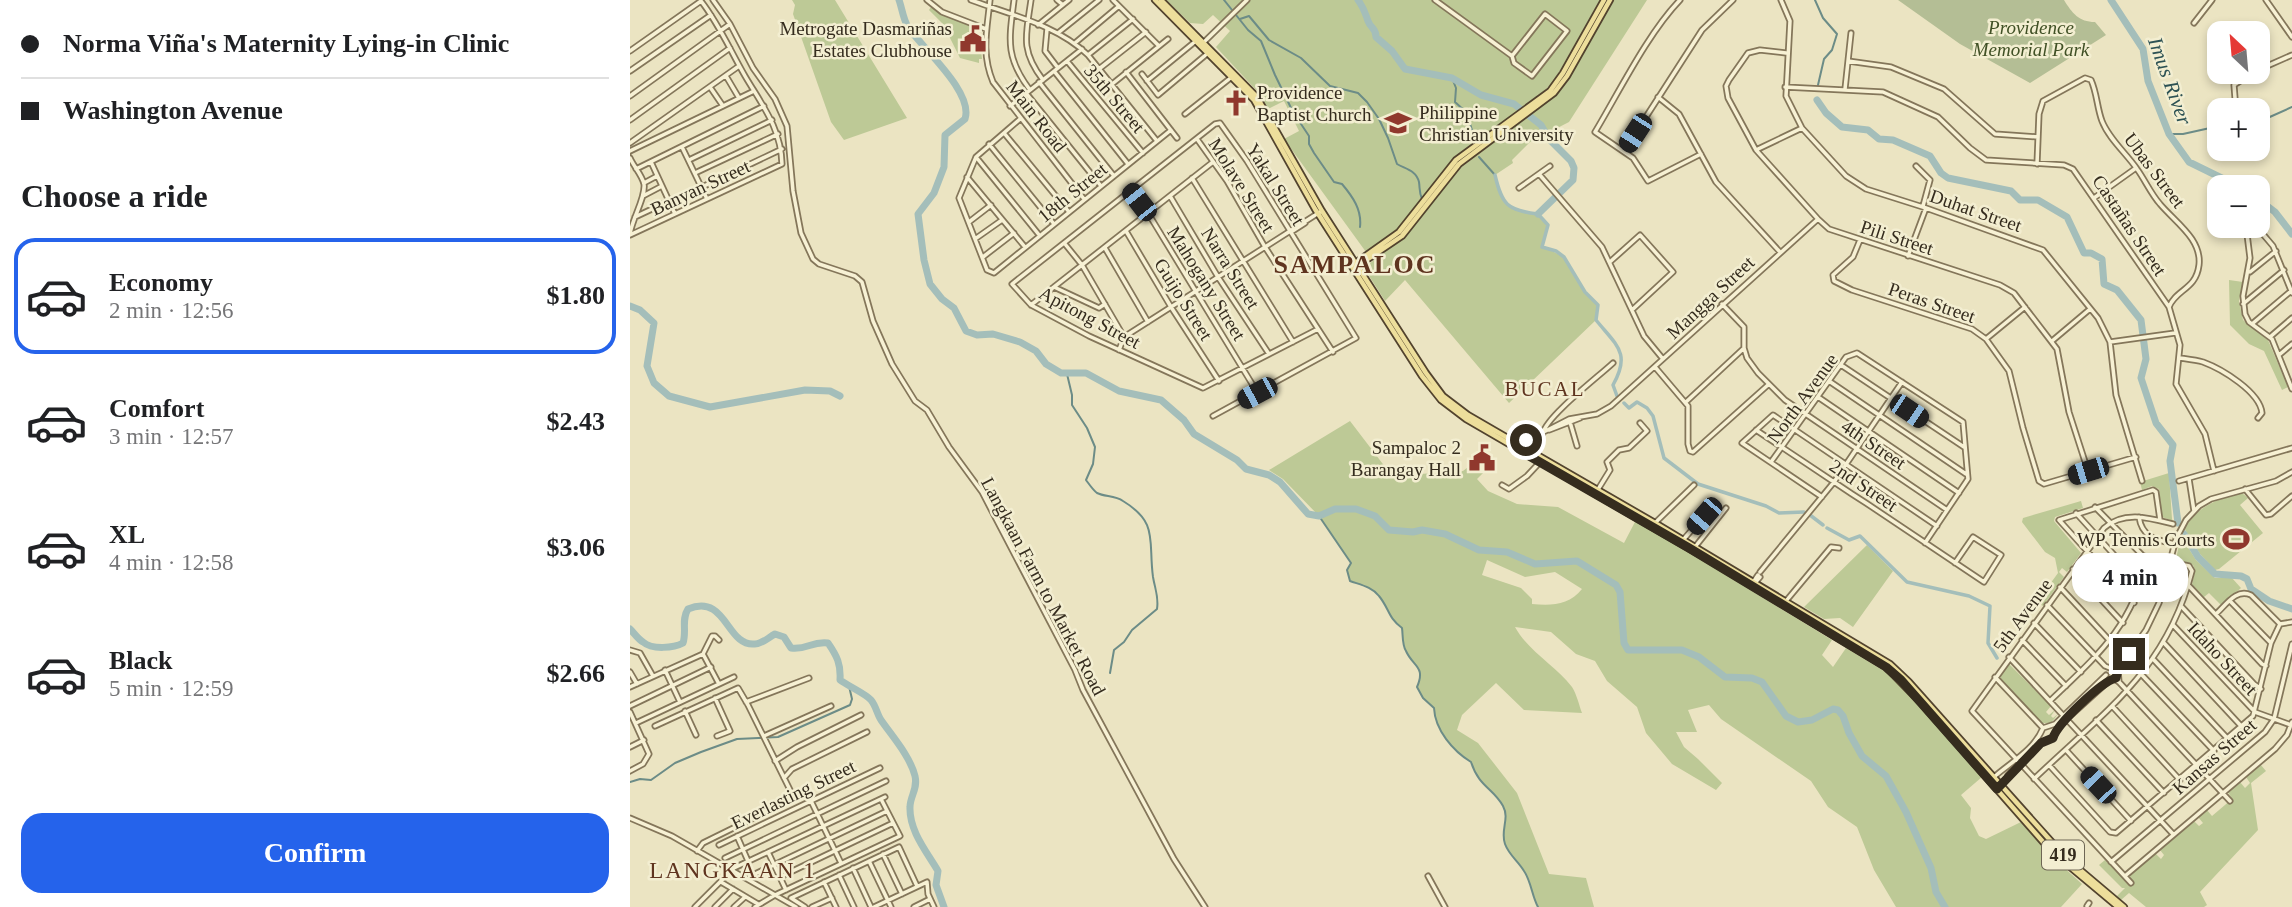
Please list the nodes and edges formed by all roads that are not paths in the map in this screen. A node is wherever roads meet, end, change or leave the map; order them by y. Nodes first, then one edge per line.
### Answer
1 (713, 0) edge
2 (926, 0) edge
3 (971, 0) edge
4 (990, 0) edge
5 (1014, 0) edge
6 (1031, 0) edge
7 (1057, 0) edge
8 (1069, 0) edge
9 (1099, 0) edge
10 (1113, 0) edge
11 (1155, 0) edge
12 (1161, 0) edge
13 (1247, 0) edge
14 (1435, 0) edge
15 (1607, 0) edge
16 (1680, 0) edge
17 (1733, 0) edge
18 (1780, 0) edge
19 (2212, 0) edge
20 (2266, 0) edge
21 (1063, 5) junction
22 (1119, 6) junction
23 (990, 7) junction
24 (712, 15) junction
25 (1012, 15) junction
26 (1133, 19) junction
27 (1028, 20) junction
28 (2194, 23) dead end
29 (730, 24) junction
30 (1038, 25) junction
31 (986, 29) junction
32 (1047, 29) junction
33 (721, 30) junction
34 (1146, 32) junction
35 (1058, 33) junction
36 (1851, 33) dead end
37 (2292, 37) edge
38 (1168, 39) dead end
39 (1197, 39) junction
40 (1075, 43) junction
41 (1202, 44) junction
42 (1159, 46) junction
43 (730, 48) junction
44 (1082, 49) junction
45 (630, 51) edge
46 (1210, 51) junction
47 (1786, 53) junction
48 (1088, 55) junction
49 (2292, 55) edge
50 (1512, 56) junction
51 (1067, 61) junction
52 (1848, 61) junction
53 (2270, 65) edge
54 (739, 66) junction
55 (1056, 69) junction
56 (1099, 69) junction
57 (630, 71) edge
58 (1126, 72) junction
59 (1142, 74) dead end
60 (1234, 75) junction
61 (725, 76) junction
62 (1041, 81) junction
63 (1147, 81) junction
64 (2236, 84) edge
65 (1111, 85) junction
66 (710, 87) junction
67 (1785, 87) junction
68 (1845, 89) junction
69 (755, 91) junction
70 (1028, 91) junction
71 (630, 96) edge
72 (1658, 97) junction
73 (739, 98) junction
74 (2235, 98) dead end
75 (723, 106) junction
76 (764, 106) junction
77 (1010, 106) junction
78 (1185, 114) dead end
79 (1020, 119) junction
80 (630, 120) edge
81 (772, 120) junction
82 (1217, 122) joint
83 (1802, 128) junction
84 (1171, 130) junction
85 (1004, 133) junction
86 (778, 134) junction
87 (2038, 137) junction
88 (1177, 138) dead end
89 (1196, 139) junction
90 (1157, 141) junction
91 (630, 143) edge
92 (989, 144) junction
93 (682, 146) junction
94 (782, 149) junction
95 (1756, 150) junction
96 (630, 151) edge
97 (1624, 151) junction
98 (1143, 153) junction
99 (1701, 154) junction
100 (976, 157) junction
101 (630, 159) edge
102 (689, 160) junction
103 (651, 162) junction
104 (1213, 162) junction
105 (1128, 164) junction
106 (2037, 164) junction
107 (1550, 166) dead end
108 (1916, 166) dead end
109 (2136, 168) junction
110 (636, 169) junction
111 (695, 173) junction
112 (1539, 174) junction
113 (657, 176) junction
114 (1114, 176) junction
115 (967, 177) junction
116 (1192, 178) junction
117 (643, 183) junction
118 (662, 186) junction
119 (1101, 186) junction
120 (702, 187) junction
121 (1519, 188) dead end
122 (1130, 191) junction
123 (643, 196) junction
124 (1170, 196) junction
125 (2094, 198) junction
126 (708, 199) junction
127 (1085, 200) junction
128 (669, 201) junction
129 (991, 205) junction
130 (1924, 207) junction
131 (1069, 212) junction
132 (1148, 213) junction
133 (1319, 213) junction
134 (675, 214) junction
135 (633, 218) junction
136 (1002, 219) junction
137 (1818, 219) junction
138 (969, 222) junction
139 (1054, 224) junction
140 (1126, 230) junction
141 (1289, 232) junction
142 (1014, 233) junction
143 (630, 235) edge
144 (1040, 236) junction
145 (2248, 238) edge
146 (2268, 238) edge
147 (975, 239) junction
148 (1860, 240) junction
149 (1065, 244) junction
150 (1026, 247) junction
151 (1265, 247) junction
152 (1104, 248) junction
153 (2276, 251) junction
154 (1780, 252) junction
155 (1908, 256) junction
156 (983, 257) junction
157 (1611, 261) junction
158 (1242, 262) junction
159 (1082, 265) junction
160 (1355, 265) junction
161 (2284, 270) junction
162 (2248, 273) junction
163 (1218, 277) junction
164 (1054, 287) junction
165 (1195, 292) junction
166 (2291, 292) edge
167 (1105, 304) junction
168 (1722, 304) junction
169 (2243, 304) junction
170 (1031, 305) junction
171 (1171, 307) junction
172 (2025, 307) junction
173 (2169, 307) junction
174 (2090, 309) junction
175 (1631, 310) junction
176 (2292, 318) edge
177 (1148, 322) junction
178 (2252, 324) junction
179 (1318, 329) junction
180 (2175, 333) junction
181 (1125, 337) junction
182 (2270, 337) junction
183 (1986, 339) junction
184 (2052, 341) junction
185 (1293, 342) junction
186 (2110, 342) junction
187 (2292, 344) edge
188 (1744, 348) junction
189 (1119, 350) junction
190 (1333, 352) junction
191 (1269, 354) junction
192 (2279, 355) junction
193 (2180, 358) junction
194 (1663, 359) junction
195 (1614, 363) dead end
196 (1841, 365) junction
197 (1655, 367) junction
198 (1244, 368) junction
199 (2292, 372) edge
200 (2287, 376) junction
201 (1219, 381) junction
202 (1829, 381) junction
203 (1902, 382) junction
204 (1769, 384) junction
205 (2292, 389) edge
206 (1257, 393) junction
207 (1818, 397) junction
208 (1891, 398) junction
209 (1686, 402) junction
210 (1806, 414) junction
211 (1213, 416) dead end
212 (1880, 416) junction
213 (1580, 418) junction
214 (2258, 418) dead end
215 (1570, 422) junction
216 (1640, 423) dead end
217 (1795, 429) junction
218 (1756, 430) junction
219 (1545, 432) junction
220 (1869, 432) junction
221 (1577, 446) dead end
222 (1519, 447) junction
223 (1782, 447) junction
224 (1964, 447) junction
225 (2292, 448) edge
226 (1857, 449) junction
227 (2136, 457) junction
228 (1542, 460) junction
229 (1771, 463) junction
230 (1847, 465) junction
231 (2088, 471) junction
232 (2214, 471) junction
233 (2292, 472) edge
234 (1968, 475) junction
235 (2189, 479) junction
236 (2143, 481) dead end
237 (2179, 481) dead end
238 (1834, 482) junction
239 (1502, 485) dead end
240 (1694, 485) dead end
241 (2245, 489) junction
242 (1597, 492) junction
243 (1959, 493) junction
244 (2292, 496) edge
245 (1822, 497) junction
246 (2095, 507) junction
247 (1726, 508) dead end
248 (1947, 510) junction
249 (2194, 510) junction
250 (2076, 513) junction
251 (1704, 516) dead end
252 (2139, 517) junction
253 (2160, 520) junction
254 (2110, 523) junction
255 (2173, 524) dead end
256 (1654, 525) junction
257 (1937, 526) junction
258 (2097, 536) junction
259 (1683, 540) junction
260 (1925, 543) junction
261 (2175, 544) junction
262 (1695, 547) junction
263 (1839, 548) dead end
264 (2086, 552) junction
265 (2149, 558) junction
266 (2171, 562) junction
267 (1955, 563) junction
268 (2073, 569) junction
269 (2142, 582) junction
270 (1754, 583) junction
271 (2188, 585) junction
272 (2060, 587) junction
273 (2230, 600) junction
274 (1786, 601) junction
275 (2134, 604) junction
276 (2047, 605) junction
277 (2182, 606) junction
278 (1794, 609) junction
279 (2216, 614) junction
280 (2292, 622) edge
281 (2034, 623) junction
282 (2123, 624) junction
283 (2280, 624) junction
284 (2173, 625) junction
285 (719, 640) dead end
286 (2022, 640) junction
287 (2110, 641) junction
288 (2164, 643) junction
289 (2271, 643) junction
290 (2292, 644) edge
291 (630, 650) edge
292 (703, 654) junction
293 (2009, 657) junction
294 (2096, 657) junction
295 (2154, 660) junction
296 (2266, 666) junction
297 (711, 667) junction
298 (665, 670) junction
299 (630, 672) edge
300 (2081, 672) junction
301 (2113, 673) junction
302 (2142, 675) junction
303 (653, 676) junction
304 (734, 677) dead end
305 (1995, 677) junction
306 (810, 678) dead end
307 (637, 684) junction
308 (719, 684) junction
309 (673, 686) junction
310 (630, 687) edge
311 (2066, 687) junction
312 (2261, 689) junction
313 (2128, 691) junction
314 (715, 698) junction
315 (2050, 701) junction
316 (680, 702) junction
317 (746, 702) junction
318 (630, 706) edge
319 (831, 706) dead end
320 (2112, 706) junction
321 (685, 711) junction
322 (630, 712) edge
323 (2255, 712) junction
324 (861, 715) dead end
325 (2065, 717) junction
326 (2274, 719) junction
327 (2096, 720) junction
328 (636, 723) junction
329 (2292, 724) edge
330 (655, 726) dead end
331 (2051, 727) junction
332 (2242, 727) junction
333 (2043, 728) junction
334 (2054, 731) junction
335 (867, 732) dead end
336 (2041, 734) junction
337 (2081, 734) junction
338 (696, 735) dead end
339 (717, 736) dead end
340 (764, 736) junction
341 (2228, 739) junction
342 (644, 740) junction
343 (2047, 740) junction
344 (630, 747) edge
345 (2065, 749) junction
346 (2214, 751) junction
347 (775, 761) junction
348 (2018, 762) junction
349 (2049, 765) junction
350 (2197, 766) junction
351 (880, 768) dead end
352 (630, 771) edge
353 (2004, 771) junction
354 (2011, 772) junction
355 (784, 778) junction
356 (1992, 779) junction
357 (2034, 779) junction
358 (2210, 779) junction
359 (2180, 780) junction
360 (886, 781) dead end
361 (1999, 787) junction
362 (2164, 793) junction
363 (2222, 793) junction
364 (811, 801) junction
365 (2230, 801) dead end
366 (2148, 807) junction
367 (887, 811) junction
368 (818, 814) junction
369 (630, 818) edge
370 (2131, 821) junction
371 (2160, 821) junction
372 (893, 823) junction
373 (824, 826) junction
374 (2173, 834) junction
375 (737, 836) junction
376 (830, 838) junction
377 (719, 845) dead end
378 (743, 850) junction
379 (697, 851) junction
380 (835, 851) junction
381 (768, 852) junction
382 (883, 854) junction
383 (725, 858) dead end
384 (869, 860) junction
385 (748, 861) junction
386 (2111, 862) junction
387 (841, 863) junction
388 (774, 865) junction
389 (853, 868) junction
390 (732, 870) junction
391 (755, 874) dead end
392 (839, 875) junction
393 (1428, 876) dead end
394 (2124, 876) junction
395 (780, 877) junction
396 (721, 882) junction
397 (824, 882) junction
398 (2131, 883) dead end
399 (917, 886) junction
400 (2098, 888) junction
401 (733, 890) junction
402 (786, 890) junction
403 (775, 894) junction
404 (902, 894) junction
405 (745, 897) junction
406 (832, 898) junction
407 (930, 899) junction
408 (888, 900) junction
409 (756, 906) edge
410 (695, 907) edge
411 (715, 907) edge
412 (734, 907) edge
413 (796, 907) edge
414 (805, 907) edge
415 (811, 907) edge
416 (836, 907) edge
417 (854, 907) edge
418 (873, 907) edge
419 (891, 907) edge
420 (914, 907) edge
421 (934, 907) edge
422 (1205, 907) edge
423 (1445, 907) edge
424 (2118, 907) edge
425 (2124, 907) edge

1 - 29 street, Langkaan Farm to Market Road
2 - 31 street
3 - 23 street
4 - 23 street, Main Road
5 - 25 street
6 - 27 street
7 - 21 street
8 - 21 street
9 - 35 street
10 - 22 street
11 - 39 main road, 419
12 - 39 main road, 419
13 - 41 street
14 - 50 street
15 - 160 main road
16 - 97 street
17 - 72 street
18 - 47 street, Duhat Street
19 - 28 street
20 - 37 street
21 - 30 street
22 - 26 street
22 - 40 street
23 - 25 street
23 - 31 street, Main Road
24 - 33 street
24 - 45 street
24 - 57 street
25 - 27 street
25 - 70 street
26 - 34 street
26 - 48 street
27 - 30 street
27 - 62 street
29 - 33 street
29 - 422 street, Langkaan Farm to Market Road
30 - 32 street
31 - 77 street, Main Road
32 - 35 street
32 - 55 street
33 - 43 street
33 - 71 street
34 - 42 street
34 - 56 street
35 - 40 street
36 - 52 street
38 - 42 street
39 - 41 main road, 419
39 - 63 street
40 - 44 street
41 - 46 main road, 419
42 - 58 street
43 - 54 street
43 - 80 street
44 - 48 street
44 - 51 street
46 - 60 main road, 419
46 - 63 street
47 - 67 street, Duhat Street
47 - 95 street, Pili Street
48 - 56 street
49 - 53 street
50 - 50 street
51 - 55 street
51 - 98 street, 35th Street
52 - 68 street
52 - 87 street
54 - 61 street
54 - 69 street
55 - 62 street
55 - 105 street
56 - 65 street
58 - 65 street
58 - 84 street
59 - 63 street
60 - 78 street
60 - 133 main road, 419
61 - 66 street
61 - 73 street
62 - 70 street
62 - 114 street
64 - 74 street
65 - 90 street
66 - 75 street
66 - 91 street
67 - 68 street, Castañas Street
67 - 83 street, Duhat Street
68 - 106 street, Castañas Street
69 - 73 street
69 - 76 street
70 - 77 street
70 - 119 street
72 - 97 street
72 - 99 street
73 - 75 street
75 - 96 street
76 - 81 street
76 - 93 street
77 - 79 street, Main Road
79 - 85 street
79 - 127 street, Main Road
81 - 86 street
81 - 102 street
82 - 89 street, Apitong Street
82 - 141 street, Yakal Street
83 - 95 street
83 - 130 street, Duhat Street
84 - 88 street
84 - 90 street, 18th Street
85 - 92 street
85 - 131 street
86 - 94 street
86 - 111 street
87 - 106 street
87 - 109 street, Ubas Street
89 - 104 street, Molave Street
89 - 122 street, Apitong Street
90 - 98 street, 18th Street
92 - 100 street
92 - 139 street
93 - 102 street
93 - 103 street
94 - 120 street
94 - 126 street, Banyan Street
95 - 137 street, Pili Street
97 - 99 street
98 - 105 street, 18th Street
99 - 154 street
100 - 115 street
100 - 144 street
101 - 110 street
102 - 111 street
103 - 110 street
103 - 113 street
104 - 116 street
104 - 151 street, Molave Street
105 - 114 street, 18th Street
106 - 125 street, Castañas Street
107 - 112 street
108 - 130 street
109 - 125 street
109 - 173 street, Ubas Street
110 - 117 street
111 - 120 street
112 - 121 street
112 - 157 street
113 - 117 street
113 - 118 street
114 - 119 street, 18th Street
115 - 129 street
115 - 138 street
116 - 124 street
116 - 158 street
117 - 123 street
118 - 123 street
118 - 128 street
119 - 127 street, 18th Street
120 - 126 street
122 - 132 street, Mahogany Street
122 - 149 street, Apitong Street
123 - 135 street
124 - 132 street
124 - 163 street, Narra Street
125 - 173 street, Castañas Street
126 - 134 street, Banyan Street
127 - 131 street, 18th Street
128 - 134 street
128 - 135 street
129 - 136 street
129 - 138 street
130 - 155 street
130 - 174 street, Duhat Street
131 - 139 street, 18th Street
132 - 140 street
132 - 165 street, Mahogany Street
133 - 141 street
133 - 160 main road, 419
134 - 143 street, Banyan Street
135 - 143 street
136 - 142 street
136 - 147 street
137 - 148 street, Pili Street
137 - 154 street, Mangga Street
138 - 147 street
139 - 144 street, 18th Street
140 - 152 street
140 - 171 street, Guijo Street
141 - 151 street
141 - 190 street, Yakal Street
142 - 150 street
142 - 156 street
144 - 150 street, 18th Street
145 - 162 street
146 - 153 street
147 - 156 street
148 - 155 street, Pili Street
148 - 183 street, Peras Street
149 - 159 street
149 - 170 street, Apitong Street
150 - 156 street, 18th Street
151 - 158 street
151 - 179 street, Molave Street
152 - 159 street
152 - 177 street
153 - 161 street
153 - 162 street
154 - 168 street, Mangga Street
155 - 172 street, Pili Street
157 - 175 street
157 - 175 street
158 - 163 street
158 - 185 street
159 - 164 street
159 - 167 street
160 - 222 main road, 419
161 - 166 street
161 - 169 street
162 - 169 street
163 - 165 street
163 - 191 street, Narra Street
164 - 167 street
164 - 170 street
165 - 171 street
165 - 198 street, Mahogany Street
166 - 178 street
167 - 181 street
168 - 188 street, 4th Street
168 - 194 street, Mangga Street
169 - 178 street
170 - 189 street, Apitong Street
171 - 177 street
171 - 201 street, Guijo Street
172 - 183 street
172 - 184 street, Pili Street
173 - 180 street, Castañas Street
174 - 184 street
174 - 186 street, Duhat Street
175 - 194 street
176 - 182 street
177 - 181 street
178 - 182 street
179 - 185 street, Apitong Street
179 - 190 street, Molave Street
180 - 186 street
180 - 193 street, Castañas Street
181 - 189 street
182 - 192 street
183 - 231 street, Peras Street
184 - 231 street, Pili Street
185 - 191 street, Apitong Street
186 - 227 street, Duhat Street
187 - 192 street
188 - 204 street, 4th Street
188 - 209 street
189 - 201 street, Apitong Street
190 - 206 street, Yakal Street
191 - 198 street, Apitong Street
192 - 200 street
193 - 214 street
193 - 232 street, Castañas Street
194 - 197 street, Mangga Street
195 - 219 street
196 - 202 street, North Avenue
196 - 203 street, North Avenue
196 - 208 street
197 - 209 street
197 - 213 street, Mangga Street
198 - 201 street, Apitong Street
198 - 206 street, Mahogany Street
199 - 200 street
200 - 205 street
202 - 207 street, North Avenue
202 - 212 street
203 - 208 street
203 - 224 street
204 - 209 street
204 - 210 street, 4th Street
206 - 211 street, Yakal Street
207 - 210 street, North Avenue
207 - 220 street
208 - 212 street
208 - 224 street
210 - 217 street, North Avenue
210 - 226 street, 4th Street
212 - 220 street
212 - 234 street
213 - 215 street
213 - 219 street
215 - 219 street
215 - 221 street
216 - 242 street
217 - 218 street
217 - 223 street, North Avenue
217 - 230 street
218 - 223 street, 2nd Street
218 - 229 street
219 - 222 street
220 - 226 street
220 - 243 street
222 - 228 main road, 419
223 - 229 street, North Avenue
223 - 238 street, 2nd Street
224 - 234 street
225 - 232 street
226 - 230 street
226 - 248 street, 4th Street
227 - 231 street, Peras Street
227 - 236 street, Duhat Street
228 - 239 street
228 - 242 main road, 419
229 - 245 street
230 - 238 street
230 - 257 street
232 - 235 street
233 - 241 street
234 - 243 street
235 - 237 street
235 - 249 street
238 - 245 street
238 - 260 street, 2nd Street
240 - 256 street
241 - 244 street
241 - 249 street
242 - 256 main road, 419
243 - 248 street
245 - 270 street
246 - 250 street
246 - 253 street
246 - 254 street
247 - 262 street
248 - 257 street
249 - 261 street
250 - 258 street
250 - 264 street
251 - 259 street
252 - 253 street
252 - 254 street
252 - 261 street
253 - 255 street
254 - 258 street, 5th Avenue
254 - 265 street
256 - 259 main road, 419
256 - 270 main road, 419
257 - 260 street
258 - 264 street, 5th Avenue
258 - 269 street
259 - 262 main road, 419
260 - 267 street, 2nd Street
261 - 266 street
262 - 270 main road, 419
263 - 274 street
264 - 268 street, 5th Avenue
264 - 275 street
265 - 266 street
265 - 269 street
266 - 271 street
266 - 301 street
267 - 267 street, 2nd Street
268 - 272 street, 5th Avenue
268 - 282 street
269 - 275 street
270 - 274 main road, 419
270 - 278 main road, 419
271 - 277 street
271 - 279 street
272 - 276 street, 5th Avenue
272 - 287 street
273 - 279 street
273 - 283 street
273 - 289 street
274 - 278 main road, 419
275 - 282 street
276 - 281 street, 5th Avenue
276 - 294 street
277 - 284 street
277 - 312 street
278 - 356 main road, 419
279 - 296 street
280 - 283 street
281 - 286 street, 5th Avenue
281 - 300 street
282 - 287 street
283 - 289 street
284 - 288 street
284 - 323 street, Idaho Street
285 - 292 street
286 - 293 street, 5th Avenue
286 - 311 street
287 - 294 street
288 - 295 street
288 - 332 street
289 - 296 street
290 - 326 street, Kansas Street
291 - 303 street
292 - 297 street
292 - 298 street
293 - 305 street, 5th Avenue
293 - 315 street
294 - 300 street
294 - 301 street
295 - 302 street
295 - 341 street
296 - 312 street
297 - 308 street
297 - 309 street
298 - 303 street
298 - 309 street
299 - 307 street
300 - 311 street
301 - 313 street
301 - 325 street
302 - 313 street
302 - 346 street
303 - 307 street
304 - 308 street
305 - 333 street
305 - 348 street, 5th Avenue
306 - 317 street
307 - 310 street
308 - 316 street
309 - 316 street
309 - 318 street
311 - 315 street
312 - 323 street
313 - 320 street
313 - 350 street
314 - 317 street
314 - 321 street
314 - 339 street
315 - 325 street
316 - 328 street
317 - 340 street
319 - 340 street
320 - 327 street
320 - 359 street
321 - 330 street
321 - 338 street
322 - 328 street
323 - 326 street, Idaho Street
323 - 332 street
324 - 347 street
325 - 331 street
325 - 334 street
325 - 337 street
326 - 329 street, Idaho Street
326 - 358 street, Kansas Street
327 - 337 street
327 - 362 street
328 - 342 street
329 - 363 street
331 - 333 street
331 - 334 street
332 - 341 street
333 - 336 street
334 - 343 street
335 - 355 street
336 - 343 street
336 - 348 street
337 - 345 street
337 - 366 street
340 - 347 street
341 - 346 street
342 - 344 street
342 - 352 street
343 - 348 street
345 - 349 street
345 - 370 street
346 - 350 street
347 - 355 street
348 - 353 street
348 - 354 street
348 - 357 street
349 - 357 street
349 - 370 street
350 - 358 street
350 - 359 street
351 - 364 street, Everlasting Street
353 - 354 street
353 - 356 street
354 - 361 street
355 - 379 street
356 - 361 main road, 419
357 - 386 street
358 - 363 street
358 - 371 street, Kansas Street
359 - 362 street
360 - 368 street
361 - 400 main road, 419
362 - 366 street
363 - 365 street
363 - 374 street
364 - 368 street
364 - 375 street, Everlasting Street
366 - 370 street
366 - 371 street
367 - 372 street
367 - 373 street
367 - 376 street
368 - 373 street
368 - 378 street
369 - 379 street
371 - 374 street
371 - 386 street, Kansas Street
372 - 380 street
372 - 387 street
373 - 376 street
373 - 381 street
374 - 394 street
375 - 377 street, Everlasting Street
375 - 378 street
376 - 380 street
376 - 388 street
378 - 383 street
378 - 385 street
379 - 390 street
380 - 387 street
380 - 395 street
381 - 385 street
381 - 388 street
382 - 384 street
382 - 399 street
382 - 404 street
384 - 389 street
384 - 408 street
385 - 390 street
386 - 394 street
387 - 402 street
388 - 391 street
388 - 395 street
389 - 392 street
389 - 418 street
390 - 396 street
390 - 403 street
392 - 397 street
392 - 417 street
393 - 423 street
394 - 398 street
395 - 402 street
396 - 401 street
396 - 410 street
397 - 406 street
397 - 414 street
399 - 404 street
399 - 407 street
400 - 424 main road, 419
400 - 425 main road, 419
401 - 405 street
401 - 411 street
402 - 403 street
403 - 409 street
403 - 413 street
404 - 408 street
405 - 409 street
405 - 412 street
406 - 415 street
406 - 416 street
407 - 420 street
407 - 421 street
408 - 418 street
408 - 419 street

